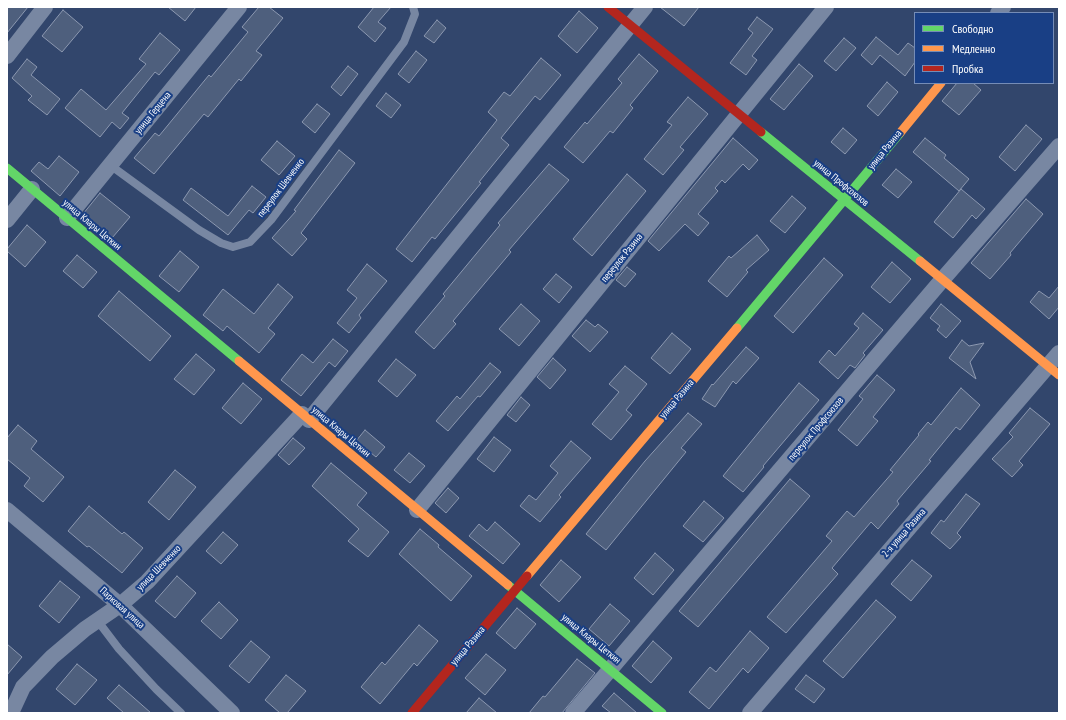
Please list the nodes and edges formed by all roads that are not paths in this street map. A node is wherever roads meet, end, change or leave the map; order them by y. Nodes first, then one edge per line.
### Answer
1 (45, 7) edge
2 (239, 7) edge
3 (413, 7) edge
4 (608, 7) edge
5 (645, 7) edge
6 (826, 7) edge
7 (631, 25) junction
8 (7, 56) edge
9 (940, 84) edge
10 (739, 114) junction
11 (1059, 146) edge
12 (110, 165) junction
13 (7, 168) edge
14 (32, 189) junction
15 (844, 200) junction
16 (67, 218) junction
17 (7, 220) edge
18 (942, 280) junction
19 (1059, 353) edge
20 (1053, 371) edge
21 (306, 417) junction
22 (7, 510) edge
23 (417, 510) junction
24 (515, 591) junction
25 (120, 606) junction
26 (97, 620) junction
27 (611, 670) junction
28 (9, 713) edge
29 (181, 713) edge
30 (232, 713) edge
31 (412, 713) edge
32 (574, 713) edge
33 (662, 713) edge
34 (750, 713) edge

1 - 8 street
2 - 12 street, улица Герцена
3 - 12 lane, переулок Шевченко
4 - 7 street, улица Профсоюзов
5 - 7 street, улица Шевченко
6 - 10 street, переулок Разина
7 - 10 street, улица Профсоюзов
7 - 21 street, улица Шевченко
9 - 15 street, улица Разина
10 - 15 street, улица Профсоюзов
10 - 23 street, переулок Разина
11 - 18 street, переулок Профсоюзов
12 - 16 street, улица Герцена
13 - 14 street, улица Клары Цеткин
14 - 16 street, улица Клары Цеткин
14 - 17 street
15 - 18 street, улица Профсоюзов
15 - 24 street, улица Разина
16 - 21 street, улица Клары Цеткин
18 - 20 street, улица Профсоюзов
18 - 27 street, переулок Профсоюзов
19 - 20 street, 2-я улица Разина
20 - 34 street, 2-я улица Разина
21 - 23 street, улица Клары Цеткин
21 - 25 street, улица Шевченко
22 - 25 street, Парковая улица
23 - 24 street, улица Клары Цеткин
24 - 27 street, улица Клары Цеткин
24 - 31 street, улица Разина
25 - 26 street, улица Шевченко
25 - 30 street, Парковая улица
26 - 28 street, улица Шевченко
26 - 29 lane
27 - 32 street, переулок Профсоюзов
27 - 33 street, улица Клары Цеткин

